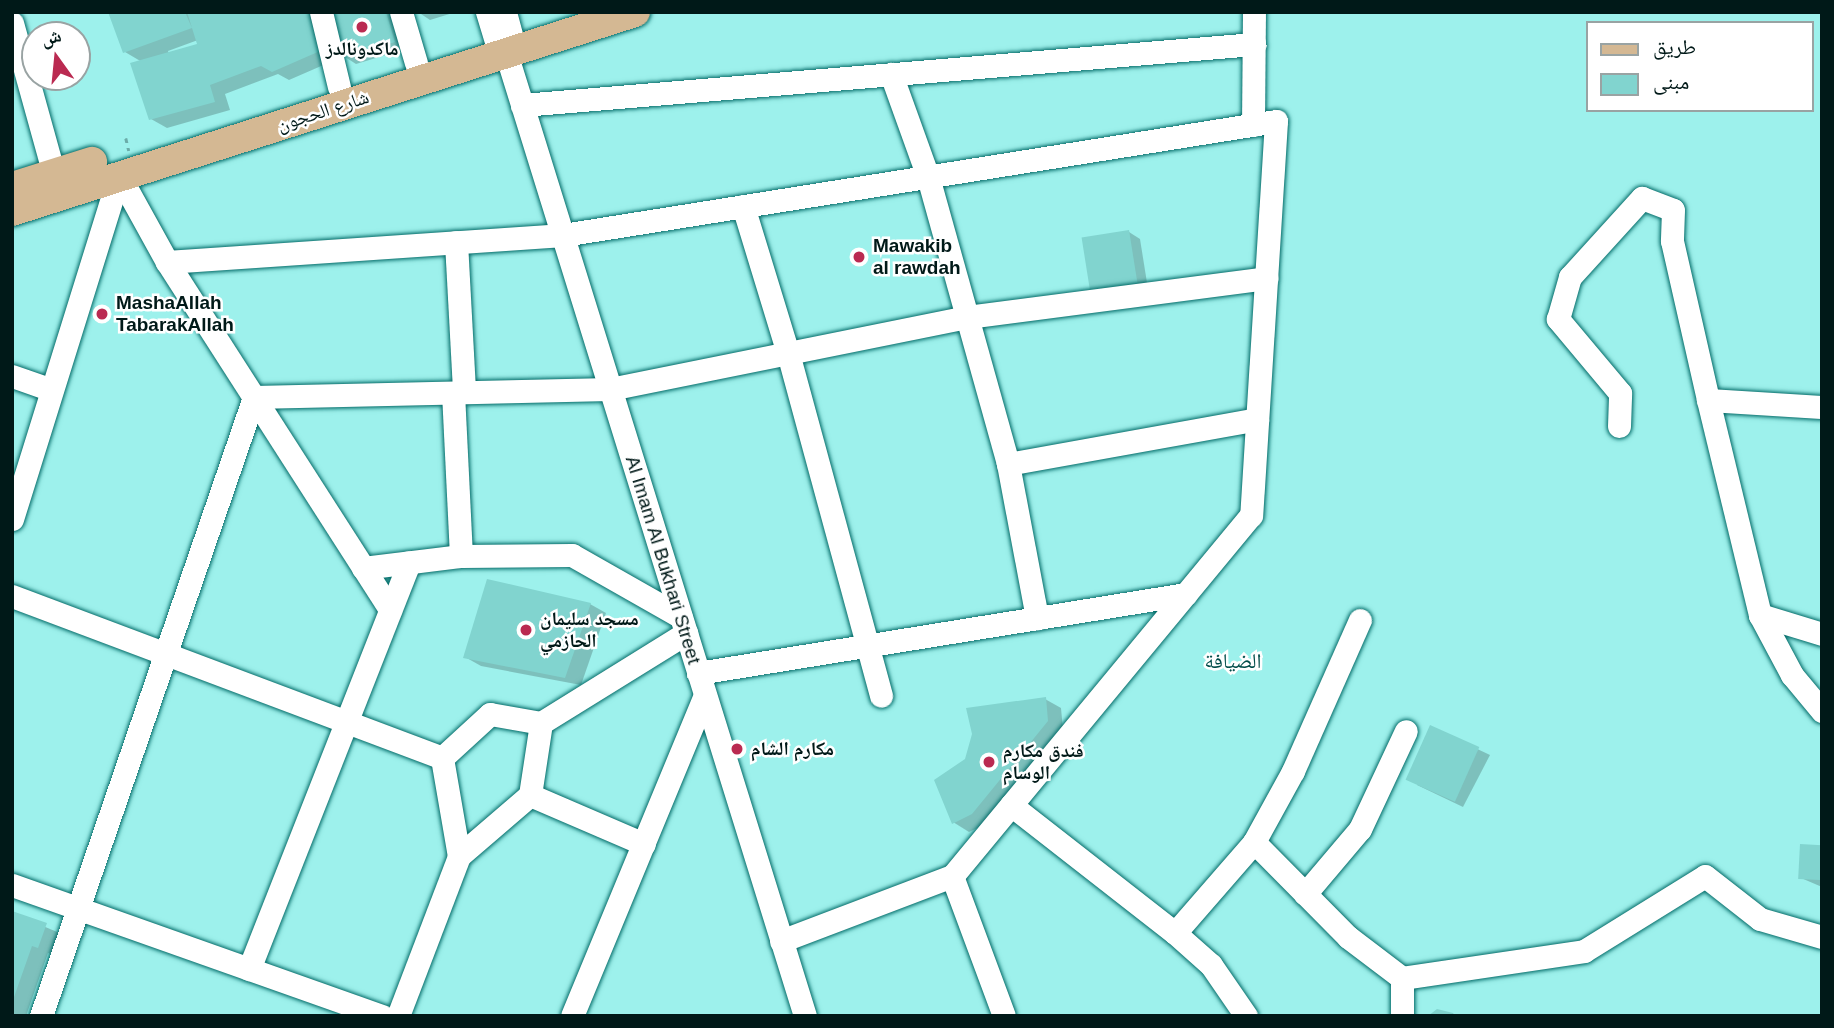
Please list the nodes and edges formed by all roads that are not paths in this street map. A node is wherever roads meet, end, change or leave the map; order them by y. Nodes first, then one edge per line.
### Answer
1 (321, 12) edge
2 (401, 12) edge
3 (575, 12) edge
4 (635, 12) edge
5 (1254, 12) edge
6 (12, 23) edge
7 (501, 30) edge
8 (1254, 44) junction
9 (416, 63) junction
10 (891, 74) junction
11 (339, 87) junction
12 (522, 104) junction
13 (1253, 125) junction
14 (124, 155) junction
15 (54, 174) junction
16 (928, 177) junction
17 (12, 187) edge
18 (743, 206) junction
19 (12, 211) edge
20 (563, 235) junction
21 (456, 242) junction
22 (167, 262) junction
23 (1266, 278) junction
24 (967, 317) junction
25 (788, 353) junction
26 (12, 376) edge
27 (610, 389) junction
28 (52, 390) junction
29 (458, 393) junction
30 (254, 397) junction
31 (1708, 400) junction
32 (1822, 407) edge
33 (1257, 418) junction
34 (1619, 426) dead end
35 (1008, 464) junction
36 (12, 519) edge
37 (461, 555) junction
38 (409, 562) junction
39 (363, 568) junction
40 (1186, 594) junction
41 (12, 596) edge
42 (390, 610) junction
43 (1760, 615) junction
44 (1037, 618) junction
45 (1360, 620) dead end
46 (683, 625) junction
47 (1822, 634) edge
48 (869, 646) junction
49 (166, 654) junction
50 (702, 684) junction
51 (881, 696) dead end
52 (1822, 711) edge
53 (346, 722) junction
54 (541, 723) junction
55 (1406, 731) dead end
56 (442, 758) junction
57 (530, 796) junction
58 (1011, 805) junction
59 (1254, 842) junction
60 (644, 844) junction
61 (458, 856) junction
62 (952, 876) junction
63 (12, 885) edge
64 (1305, 894) junction
65 (78, 908) junction
66 (1175, 933) junction
67 (1822, 937) edge
68 (781, 941) junction
69 (249, 969) junction
70 (1402, 978) junction
71 (1006, 1015) edge
72 (41, 1016) edge
73 (382, 1016) edge
74 (398, 1016) edge
75 (572, 1016) edge
76 (805, 1016) edge
77 (1246, 1016) edge
78 (1402, 1016) edge

1 - 11 street
2 - 9 street
3 - 7 main road, شارع الحجون
4 - 7 main road, شارع الحجون
5 - 8 street
6 - 15 street
7 - 9 main road, شارع الحجون
7 - 12 street, Al Imam Al Bukhari Street
7 - 14 main road, شارع الحجون
8 - 10 street
8 - 13 street
9 - 11 main road, شارع الحجون
10 - 12 street
10 - 16 street
11 - 14 main road, شارع الحجون
12 - 20 street, Al Imam Al Bukhari Street
13 - 16 street
13 - 23 street
14 - 15 main road, شارع الحجون
14 - 19 main road, شارع الحجون
14 - 22 street
14 - 28 street
15 - 17 main road, شارع الحجون
16 - 18 street
16 - 24 street
18 - 20 street
18 - 25 street
20 - 21 street
20 - 27 street, Al Imam Al Bukhari Street
21 - 22 street
21 - 29 street
22 - 30 street
23 - 24 street
23 - 33 street
24 - 25 street
24 - 35 street
25 - 27 street
25 - 48 street
26 - 28 street
27 - 29 street
27 - 46 street, Al Imam Al Bukhari Street
28 - 36 street
29 - 30 street
29 - 37 street
30 - 39 street
30 - 49 street
31 - 32 street
31 - 34 street
31 - 43 street
33 - 35 street
33 - 40 street
35 - 44 street
37 - 38 street
37 - 46 street
38 - 39 street
38 - 42 street
39 - 42 street
40 - 44 street
40 - 58 street
41 - 49 street
42 - 53 street
43 - 47 street
43 - 52 street
44 - 48 street
45 - 59 street
46 - 50 street, Al Imam Al Bukhari Street
46 - 54 street
48 - 50 street
48 - 51 street
49 - 53 street
49 - 65 street
50 - 60 street
50 - 68 street, Al Imam Al Bukhari Street
53 - 56 street
53 - 69 street
54 - 56 street
54 - 57 street
55 - 64 street
56 - 61 street
57 - 60 street
57 - 61 street
58 - 62 street
58 - 66 street
59 - 64 street
59 - 66 street
60 - 75 street
61 - 74 street
62 - 68 street
62 - 71 street
63 - 65 street
64 - 70 street
65 - 69 street
65 - 72 street
66 - 77 street
67 - 70 street
68 - 76 street, Al Imam Al Bukhari Street
69 - 73 street
70 - 78 street

